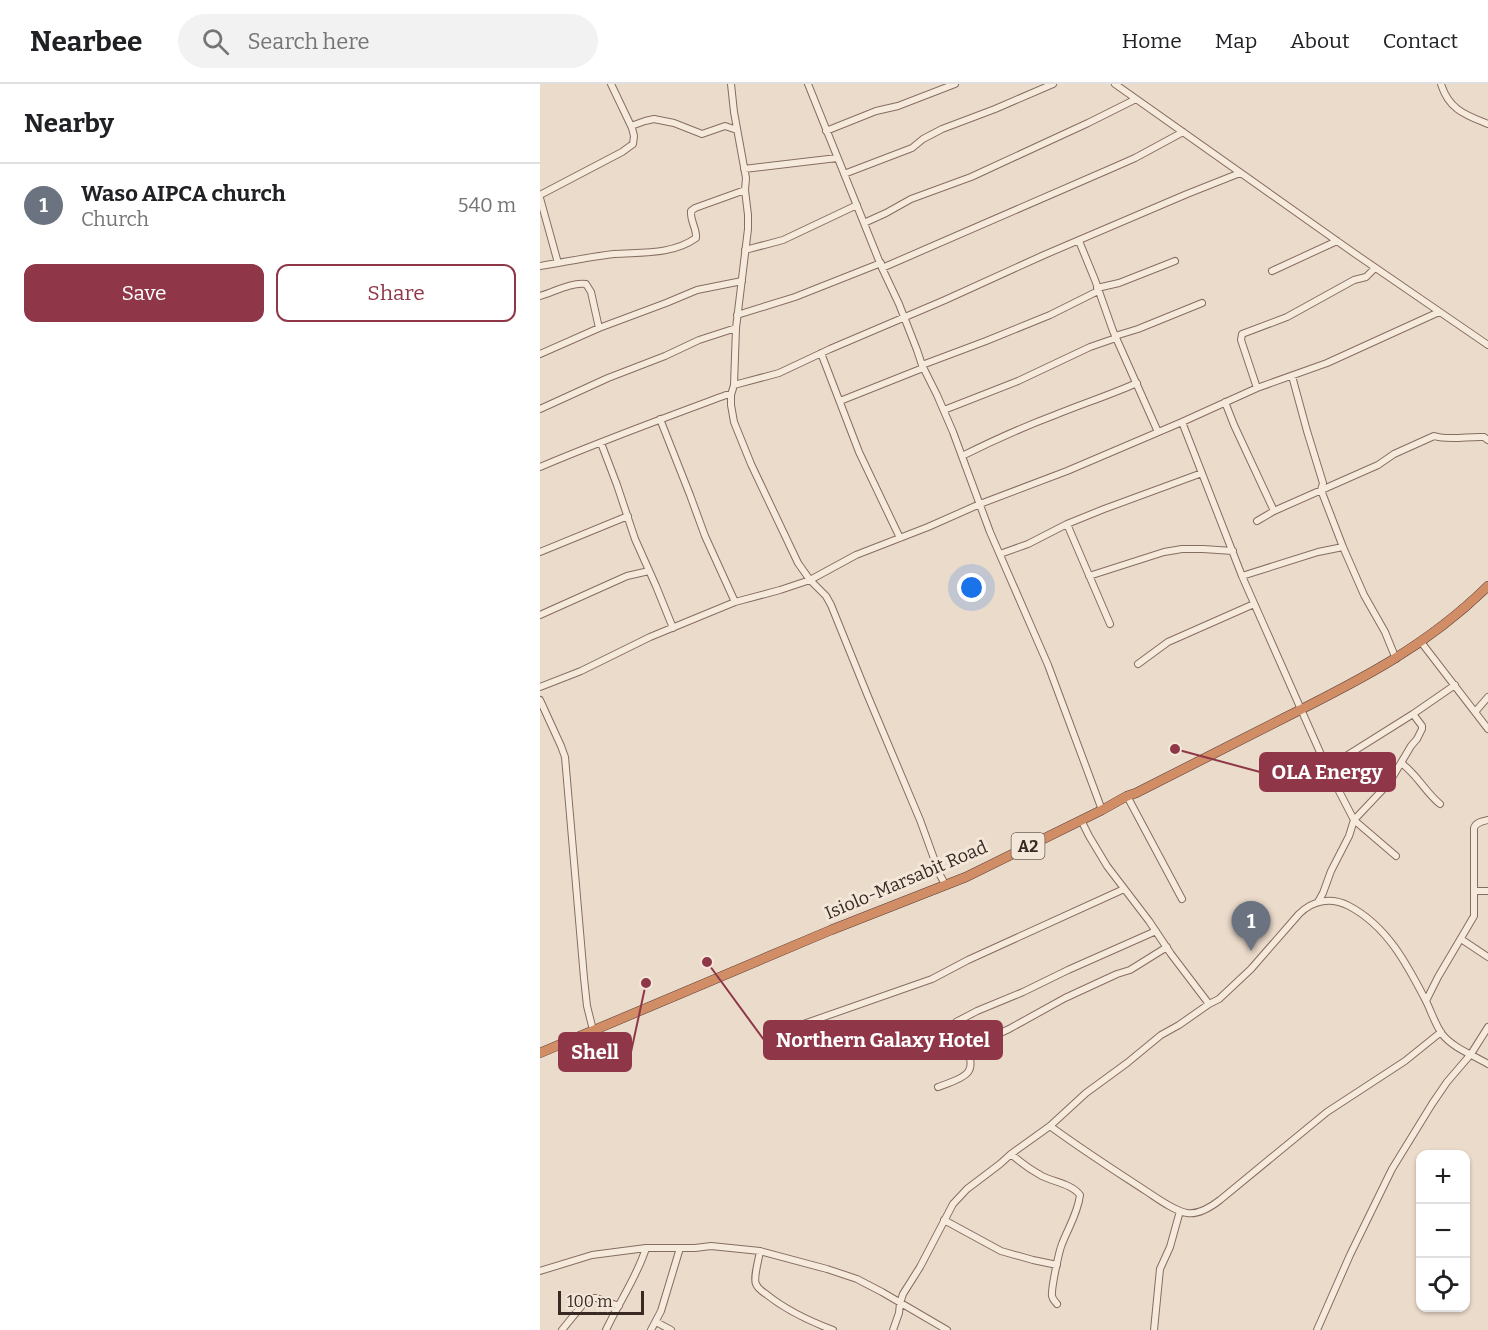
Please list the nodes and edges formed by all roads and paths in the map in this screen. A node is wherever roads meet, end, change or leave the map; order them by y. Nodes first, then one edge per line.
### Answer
1 (611, 84) edge
2 (731, 84) edge
3 (807, 84) edge
4 (955, 84) edge
5 (1053, 84) edge
6 (1115, 84) edge
7 (1441, 84) edge
8 (1136, 99) junction
9 (1488, 124) edge
10 (631, 126) junction
11 (737, 130) junction
12 (826, 131) junction
13 (1183, 132) junction
14 (837, 158) junction
15 (744, 169) junction
16 (1240, 173) junction
17 (844, 174) junction
18 (745, 190) junction
19 (540, 197) edge
20 (857, 205) junction
21 (864, 223) junction
22 (1078, 241) junction
23 (1337, 241) junction
24 (745, 250) junction
25 (1175, 261) dead end
26 (558, 263) junction
27 (882, 265) junction
28 (540, 266) edge
29 (1376, 268) junction
30 (1272, 271) dead end
31 (742, 281) junction
32 (1097, 290) junction
33 (540, 296) edge
34 (1202, 303) dead end
35 (1439, 312) junction
36 (738, 315) junction
37 (904, 316) junction
38 (599, 328) junction
39 (736, 328) junction
40 (1115, 337) junction
41 (1488, 345) edge
42 (821, 353) junction
43 (540, 354) edge
44 (923, 366) junction
45 (1292, 376) junction
46 (1137, 383) junction
47 (734, 385) junction
48 (1257, 388) junction
49 (731, 395) junction
50 (840, 401) junction
51 (1225, 402) junction
52 (540, 409) edge
53 (944, 410) junction
54 (660, 419) junction
55 (1182, 422) junction
56 (1158, 432) junction
57 (1488, 440) edge
58 (601, 443) junction
59 (962, 456) junction
60 (540, 466) edge
61 (1202, 473) junction
62 (1321, 490) junction
63 (980, 504) junction
64 (1274, 511) junction
65 (628, 516) junction
66 (1257, 521) dead end
67 (1067, 524) junction
68 (900, 538) junction
69 (1344, 547) junction
70 (1233, 551) junction
71 (540, 552) edge
72 (1000, 554) junction
73 (649, 571) junction
74 (1089, 576) junction
75 (1242, 576) junction
76 (810, 580) junction
77 (1488, 586) edge
78 (735, 602) junction
79 (1254, 604) junction
80 (540, 615) edge
81 (1110, 624) dead end
82 (673, 628) junction
83 (1421, 642) junction
84 (1396, 659) junction
85 (1138, 664) dead end
86 (1455, 685) junction
87 (540, 687) edge
88 (1488, 697) edge
89 (540, 700) edge
90 (1300, 710) junction
91 (1475, 712) junction
92 (1413, 714) junction
93 (1488, 729) edge
94 (1401, 763) junction
95 (1327, 768) junction
96 (1127, 796) junction
97 (1440, 804) dead end
98 (1102, 810) junction
99 (1082, 820) junction
100 (1354, 820) junction
101 (1488, 820) edge
102 (1396, 856) dead end
103 (945, 884) junction
104 (1124, 890) junction
105 (1474, 891) junction
106 (1488, 891) edge
107 (1182, 898) dead end
108 (1318, 902) junction
109 (1156, 931) junction
110 (1461, 939) junction
111 (1167, 947) junction
112 (1488, 957) edge
113 (1426, 1001) junction
114 (1209, 1004) junction
115 (1488, 1027) edge
116 (592, 1030) junction
117 (1441, 1032) junction
118 (772, 1035) dead end
119 (967, 1048) junction
120 (540, 1053) edge
121 (1471, 1053) junction
122 (1488, 1064) edge
123 (938, 1087) dead end
124 (1050, 1126) junction
125 (1011, 1154) junction
126 (1179, 1211) junction
127 (945, 1220) junction
128 (646, 1248) junction
129 (680, 1248) junction
130 (760, 1251) junction
131 (1057, 1265) junction
132 (540, 1271) edge
133 (900, 1303) junction
134 (1057, 1304) dead end
135 (619, 1306) junction
136 (656, 1322) junction
137 (562, 1330) edge
138 (606, 1330) edge
139 (651, 1330) edge
140 (671, 1330) edge
141 (833, 1330) edge
142 (893, 1330) edge
143 (947, 1330) edge
144 (1154, 1330) edge
145 (1317, 1330) edge

1 - 10 street
2 - 11 street
3 - 12 street
4 - 12 street
5 - 17 street
6 - 8 street
7 - 9 street
8 - 13 street
8 - 21 street
10 - 11 street
10 - 19 street
11 - 15 street
12 - 14 street
13 - 16 street
13 - 27 street
14 - 15 street
14 - 17 street
15 - 18 street
16 - 22 street
16 - 23 street
17 - 20 street
18 - 24 street
18 - 26 street
19 - 26 street
20 - 21 street
20 - 24 street
21 - 27 street
22 - 32 street
22 - 37 street
23 - 29 street
23 - 30 street
24 - 31 street
25 - 32 street
26 - 28 street
27 - 36 street
27 - 37 street
29 - 35 street
29 - 48 street
31 - 36 street
31 - 38 street
32 - 40 street
32 - 44 street
33 - 38 street
34 - 40 street
35 - 41 street
35 - 45 street
36 - 39 street
37 - 42 street
37 - 44 street
38 - 43 street
39 - 47 street
39 - 52 street
40 - 46 street
40 - 53 street
42 - 47 street
42 - 50 street
44 - 50 street
44 - 53 street
45 - 48 street
45 - 62 street
46 - 56 street
46 - 59 street
47 - 49 street
48 - 51 street
49 - 54 street
49 - 76 street
50 - 68 street
51 - 55 street
51 - 64 street
53 - 59 street
54 - 58 street
54 - 78 street
55 - 56 street
55 - 61 street
56 - 63 street
57 - 62 street
58 - 60 street
58 - 65 street
59 - 63 street
61 - 67 street
61 - 70 street
62 - 64 street
62 - 69 street
63 - 68 street
63 - 72 street
64 - 66 street
65 - 71 street
65 - 73 street
67 - 72 street
67 - 74 street
68 - 76 street
69 - 75 street
69 - 84 street
70 - 74 street
70 - 75 street
72 - 98 street
73 - 80 street
73 - 82 street
74 - 81 street
75 - 79 street
76 - 78 street
76 - 103 street
77 - 83 highway, Isiolo-Marsabit Road / A2
78 - 82 street
79 - 85 street
79 - 90 street
82 - 87 street
83 - 84 highway, Isiolo-Marsabit Road / A2
83 - 86 street
84 - 90 highway, Isiolo-Marsabit Road / A2
86 - 91 street
86 - 92 street
88 - 91 street
89 - 116 street
90 - 95 street
90 - 96 highway, Isiolo-Marsabit Road / A2
91 - 93 street
92 - 94 street
92 - 95 street
94 - 97 street
94 - 100 street
95 - 100 street
96 - 98 highway, Isiolo-Marsabit Road / A2
96 - 107 street
98 - 99 highway, Isiolo-Marsabit Road / A2
99 - 103 highway, Isiolo-Marsabit Road / A2
99 - 104 street
100 - 102 street
100 - 108 street
101 - 105 street
103 - 116 highway, Isiolo-Marsabit Road / A2
104 - 109 street
104 - 118 street
105 - 106 street
105 - 110 street
108 - 113 street
108 - 114 street
109 - 111 street
109 - 119 street
110 - 112 street
110 - 113 street
111 - 114 street
111 - 119 street
113 - 117 street
114 - 124 street
115 - 121 street
116 - 120 highway, Isiolo-Marsabit Road / A2
117 - 121 street
117 - 126 street
119 - 123 street
121 - 122 street
121 - 145 street
124 - 125 street
124 - 126 street
125 - 127 street
125 - 131 street
126 - 144 street
127 - 131 street
127 - 133 street
128 - 129 street
128 - 132 street
128 - 135 street
129 - 130 street
129 - 136 street
130 - 133 street
130 - 141 street
131 - 134 street
133 - 142 street
133 - 143 street
135 - 137 street
135 - 138 street
136 - 139 street
136 - 140 street

